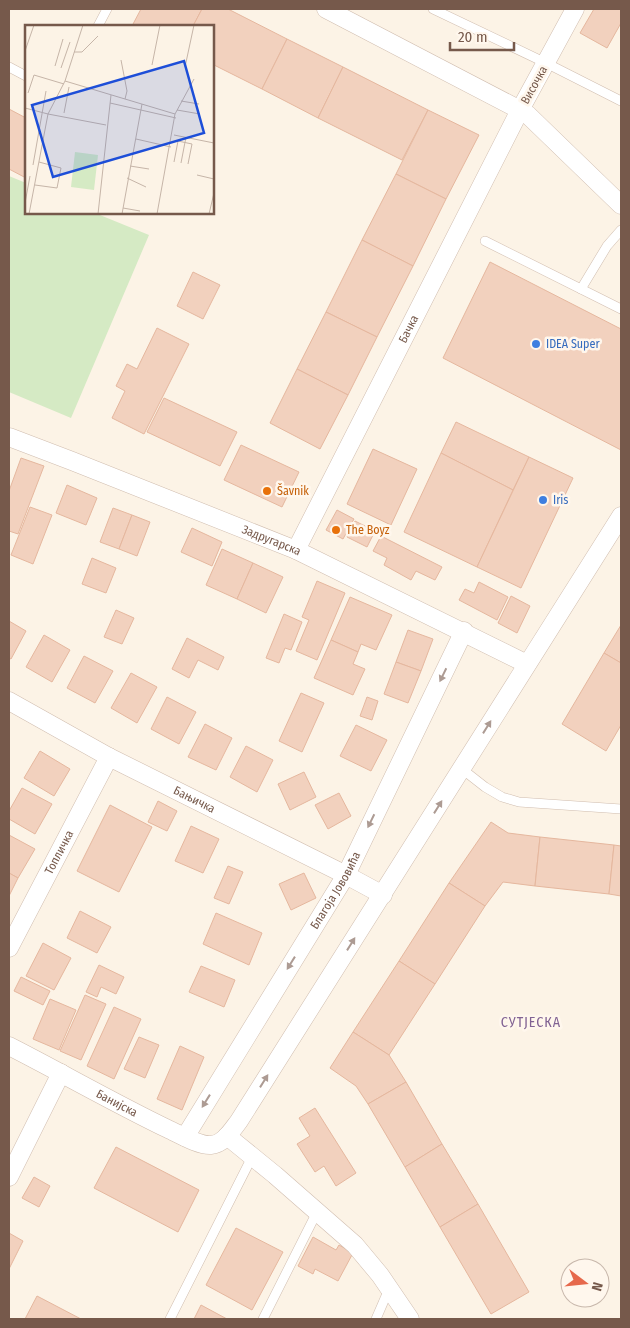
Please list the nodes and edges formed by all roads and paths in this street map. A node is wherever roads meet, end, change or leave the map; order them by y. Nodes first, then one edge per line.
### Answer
1 (107, 9) edge
2 (326, 9) edge
3 (433, 9) edge
4 (576, 9) edge
5 (99, 25) edge
6 (546, 63) junction
7 (9, 67) edge
8 (25, 75) edge
9 (621, 101) edge
10 (520, 110) junction
11 (621, 205) edge
12 (621, 230) edge
13 (485, 241) dead end
14 (582, 289) junction
15 (621, 309) edge
16 (9, 437) edge
17 (621, 516) edge
18 (296, 550) junction
19 (464, 632) junction
20 (527, 664) junction
21 (9, 701) edge
22 (109, 757) junction
23 (462, 769) junction
24 (621, 809) edge
25 (346, 875) junction
26 (383, 895) junction
27 (9, 948) edge
28 (9, 1046) edge
29 (61, 1073) junction
30 (185, 1136) junction
31 (227, 1136) junction
32 (252, 1157) junction
33 (10, 1171) edge
34 (317, 1212) junction
35 (389, 1288) junction
36 (170, 1319) edge
37 (263, 1319) edge
38 (376, 1319) edge
39 (410, 1319) edge

1 - 5 lane
2 - 10 street
3 - 6 lane
4 - 6 street, Височка
6 - 9 lane
6 - 10 street, Височка
7 - 8 lane
10 - 11 street
10 - 18 street, Бачка
12 - 14 lane
13 - 14 lane
14 - 15 lane
16 - 18 street, Задругарска
17 - 20 street
18 - 19 street, Задругарска
19 - 20 street, Задругарска
19 -> 25 street, Благоја Јововића
23 -> 20 street
21 - 22 street, Бањичка
22 - 25 street, Бањичка
22 - 27 street, Топличка
23 - 24 lane
26 -> 23 street
25 - 26 street, Бањичка
25 -> 30 street, Благоја Јововића
31 -> 26 street
28 - 29 street, Банијска
29 - 30 street, Банијска
29 - 33 street
30 - 31 street, Банијска
31 - 32 street
32 - 34 street
32 - 36 lane
34 - 35 street
34 - 37 lane
35 - 38 lane
35 - 39 street

